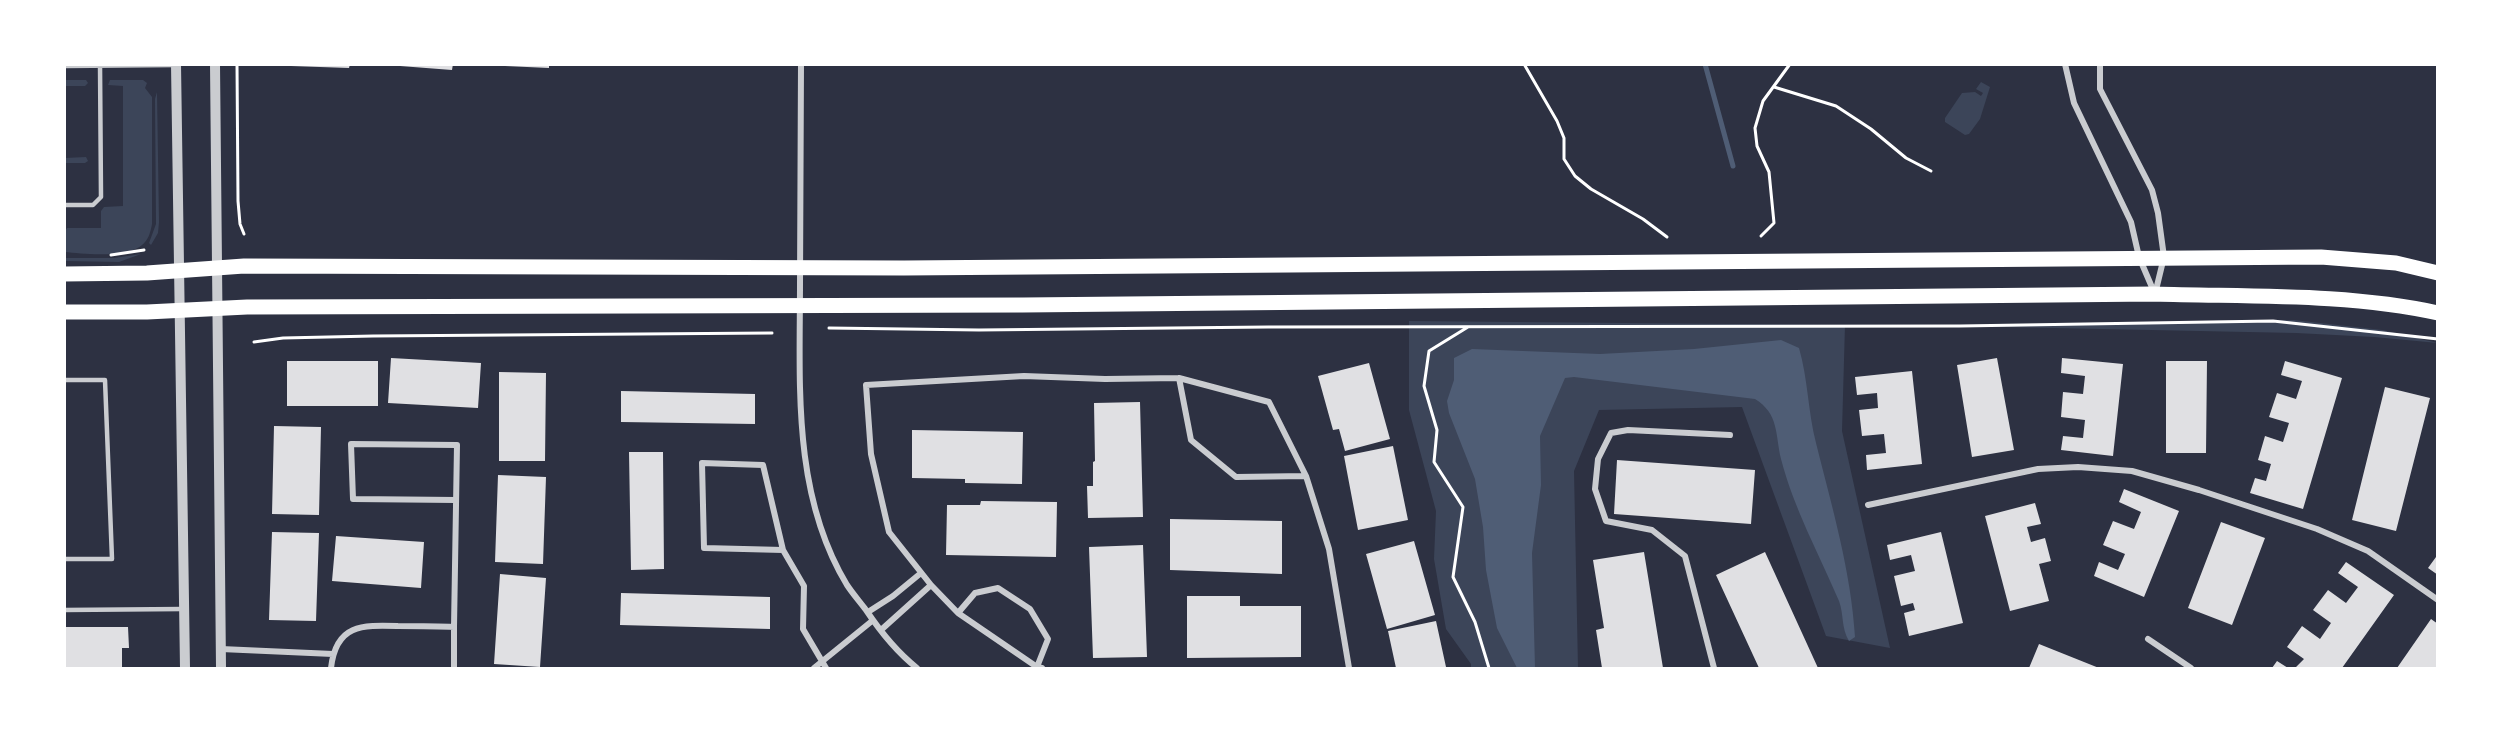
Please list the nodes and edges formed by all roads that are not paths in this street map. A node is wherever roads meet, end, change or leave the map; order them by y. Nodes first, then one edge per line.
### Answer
1 (215, 64) edge
2 (801, 64) edge
3 (2065, 64) edge
4 (2100, 64) edge
5 (100, 65) edge
6 (177, 65) edge
7 (64, 66) edge
8 (64, 205) edge
9 (2139, 257) junction
10 (2164, 257) junction
11 (218, 268) junction
12 (800, 268) junction
13 (178, 271) junction
14 (2438, 273) edge
15 (64, 274) edge
16 (2154, 294) junction
17 (800, 305) junction
18 (218, 308) junction
19 (179, 310) junction
20 (64, 312) edge
21 (2438, 313) edge
22 (1179, 378) junction
23 (64, 380) edge
24 (1730, 435) dead end
25 (1306, 476) junction
26 (456, 500) junction
27 (1868, 505) dead end
28 (783, 550) junction
29 (64, 559) edge
30 (921, 573) junction
31 (931, 585) junction
32 (2438, 600) edge
33 (183, 609) junction
34 (64, 610) edge
35 (868, 612) junction
36 (958, 613) junction
37 (872, 621) junction
38 (454, 627) junction
39 (881, 630) junction
40 (2148, 639) dead end
41 (221, 649) junction
42 (333, 654) junction
43 (823, 666) edge
44 (1039, 668) edge
45 (185, 669) edge
46 (221, 669) edge
47 (331, 669) edge
48 (453, 669) edge
49 (814, 669) edge
50 (917, 669) edge
51 (1349, 669) edge
52 (1714, 669) edge
53 (2191, 669) edge

1 - 11 street
2 - 12 street
3 - 9 street
4 - 10 street
5 - 6 lane
5 - 7 lane
5 - 8 lane
6 - 13 street
9 - 10 main road
9 - 12 main road
9 - 16 street
10 - 14 main road
10 - 16 street
11 - 12 main road
11 - 13 main road
11 - 18 street
12 - 17 street
13 - 15 main road
13 - 19 street
16 - 17 main road
16 - 21 main road
17 - 18 main road
17 - 35 street
18 - 19 main road
18 - 41 street
19 - 20 main road
19 - 33 street
22 - 25 street
22 - 25 street
22 - 30 street
23 - 29 lane
24 - 52 street
25 - 51 street
26 - 26 street
26 - 38 street
27 - 32 street
28 - 28 street
28 - 43 street
30 - 31 street
30 - 35 street
31 - 36 street
31 - 39 street
33 - 34 lane
33 - 45 street
35 - 37 street
36 - 44 street
36 - 44 street
37 - 39 street
37 - 43 street
38 - 42 street
38 - 48 street
39 - 50 street
40 - 53 street
41 - 42 street
41 - 46 street
42 - 47 street
43 - 49 street

